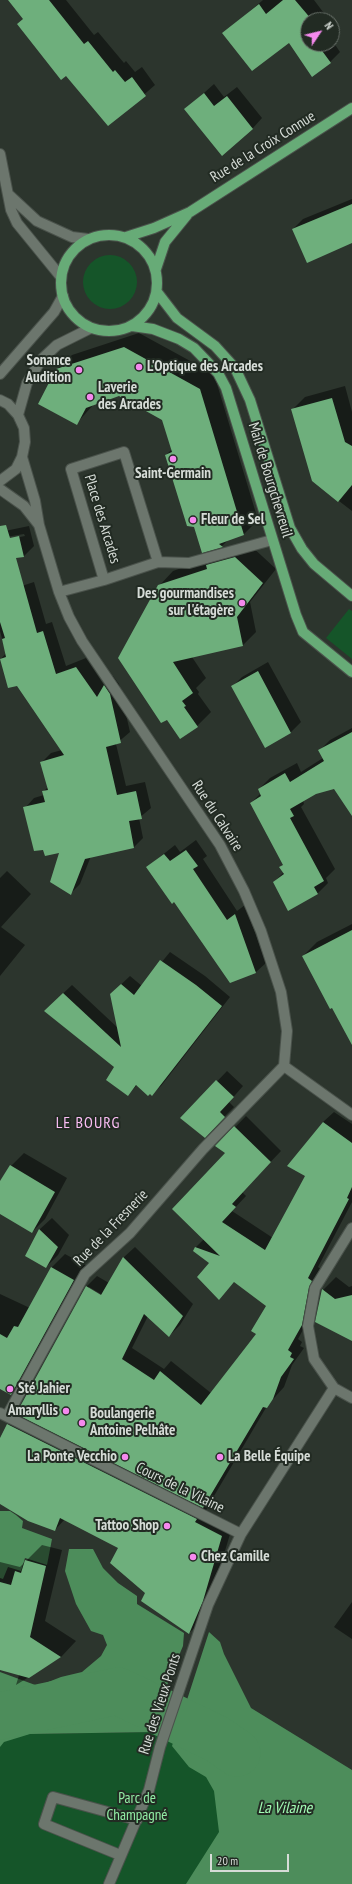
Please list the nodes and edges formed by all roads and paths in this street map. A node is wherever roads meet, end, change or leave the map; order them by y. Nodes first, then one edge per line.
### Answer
1 (352, 108) edge
2 (0, 154) edge
3 (9, 195) junction
4 (190, 212) junction
5 (126, 237) junction
6 (88, 239) junction
7 (156, 268) junction
8 (61, 277) junction
9 (157, 292) junction
10 (63, 296) junction
11 (132, 326) junction
12 (91, 328) junction
13 (0, 374) edge
14 (0, 400) edge
15 (18, 415) junction
16 (22, 457) junction
17 (0, 482) edge
18 (0, 489) edge
19 (39, 525) junction
20 (272, 540) junction
21 (158, 562) junction
22 (104, 580) junction
23 (59, 592) junction
24 (352, 596) edge
25 (352, 672) edge
26 (284, 1066) junction
27 (352, 1115) edge
28 (352, 1228) edge
29 (334, 1388) junction
30 (352, 1398) edge
31 (3, 1415) edge
32 (241, 1534) junction
33 (137, 1820) junction
34 (120, 1855) junction
35 (109, 1884) edge

1 - 4 main road, Rue de la Croix Connue
2 - 3 street
3 - 6 street
3 - 8 street
4 - 5 main road, Rue de la Croix Connue
4 - 7 main road, Rue de la Croix Connue
5 - 6 main road
5 - 7 main road
6 - 8 main road
7 - 9 main road
8 - 10 main road
9 - 11 main road
9 - 24 main road, Mail de Bourgchevreuil
10 - 12 main road
10 - 13 street
11 - 12 main road
11 - 20 main road, Mail de Bourgchevreuil
12 - 15 street
14 - 15 street
15 - 16 street
16 - 17 street
16 - 19 street, Rue du Calvaire
18 - 19 street, Rue du Calvaire
19 - 23 street, Rue du Calvaire
20 - 21 street
20 - 25 main road, Mail de Bourgchevreuil
21 - 22 street
21 - 22 street, Place des Arcades
22 - 23 street
23 - 26 street, Rue du Calvaire
26 - 27 street
26 - 31 street, Rue de la Fresnerie
28 - 29 street
29 - 30 street
29 - 32 street, Rue des Vieux Ponts
31 - 32 street, Cours de la Vilaine
32 - 33 street, Rue des Vieux Ponts
33 - 34 street, Rue des Vieux Ponts
33 - 34 street
34 - 35 street, Rue des Vieux Ponts

